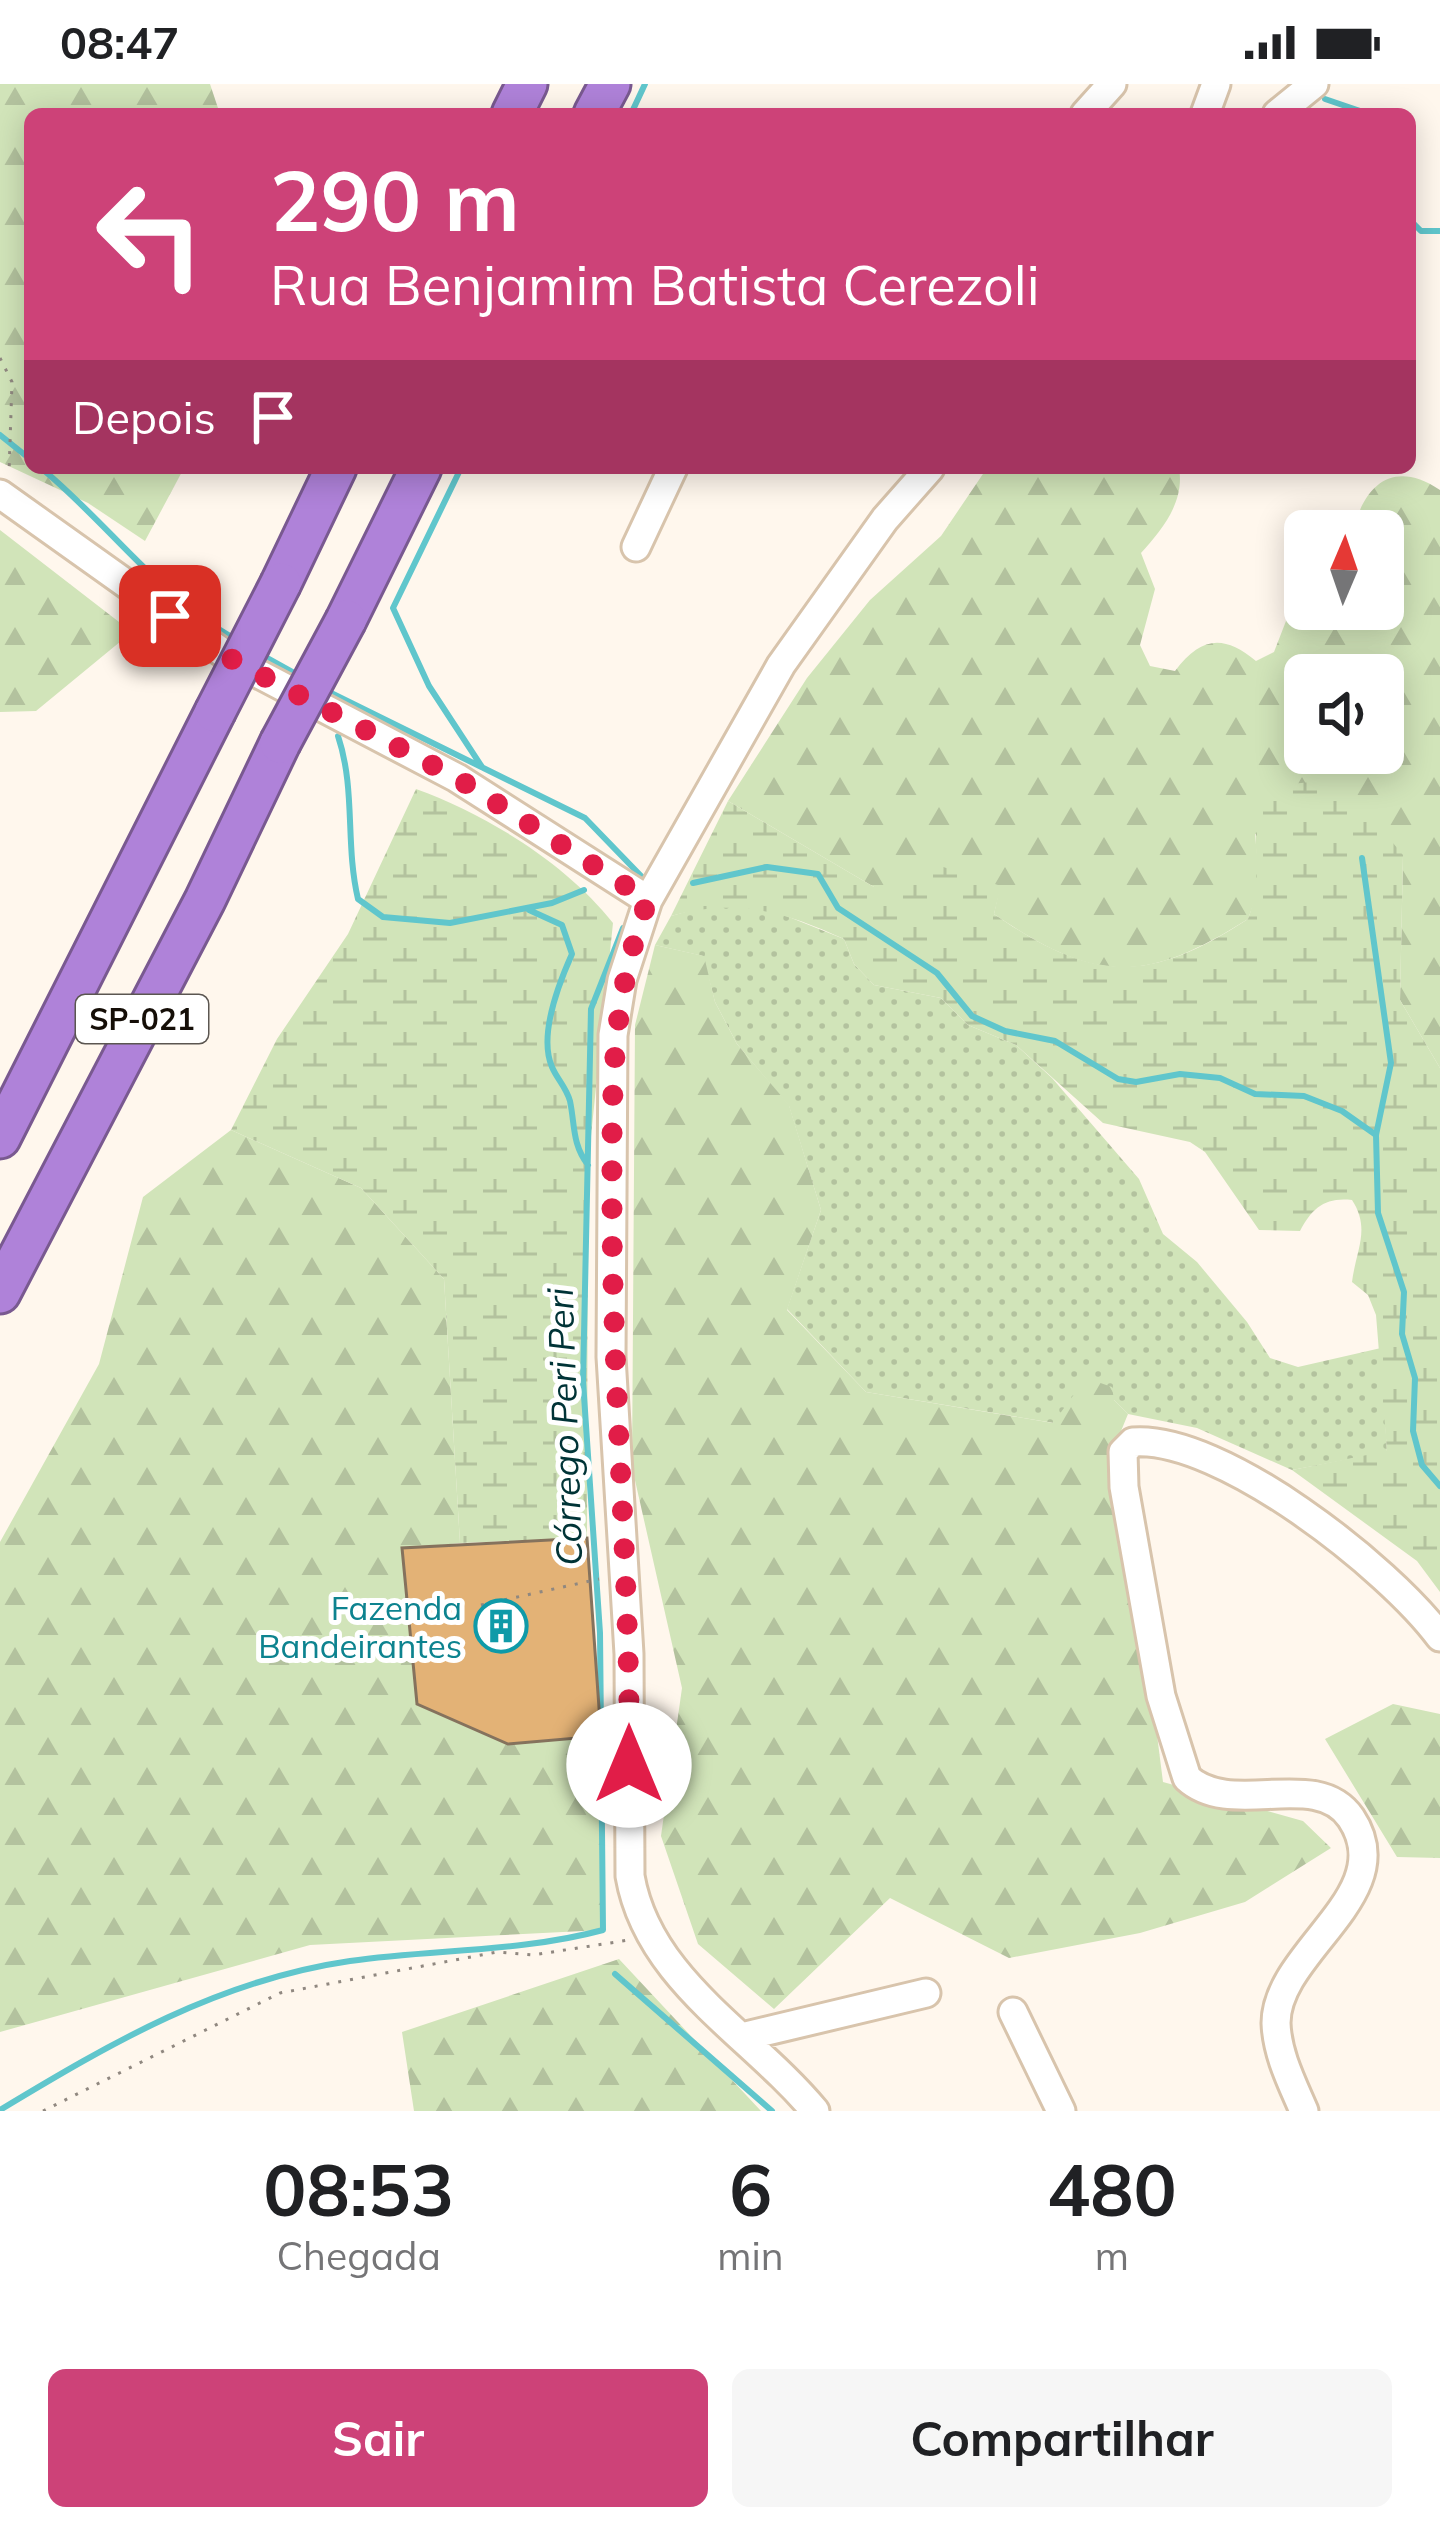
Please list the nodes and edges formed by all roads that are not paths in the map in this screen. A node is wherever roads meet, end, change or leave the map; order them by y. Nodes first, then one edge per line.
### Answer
1 (1112, 84) edge
2 (1314, 84) edge
3 (1090, 108) edge
4 (1284, 108) edge
5 (333, 474) edge
6 (418, 474) edge
7 (670, 474) edge
8 (925, 474) edge
9 (4, 496) edge
10 (636, 547) dead end
11 (648, 900) junction
12 (0, 1138) edge
13 (0, 1293) edge
14 (1440, 1636) edge
15 (926, 1993) dead end
16 (1013, 2012) dead end
17 (742, 2037) junction
18 (815, 2111) edge
19 (1061, 2111) edge
20 (1304, 2111) edge

1 - 3 street
2 - 4 street
5 - 12 highway, SP-021, bridge
6 - 13 highway, SP-021, bridge
7 - 10 street
8 - 11 street
9 - 11 street
11 - 17 street
14 - 20 street
15 - 17 street
16 - 19 street
17 - 18 street

